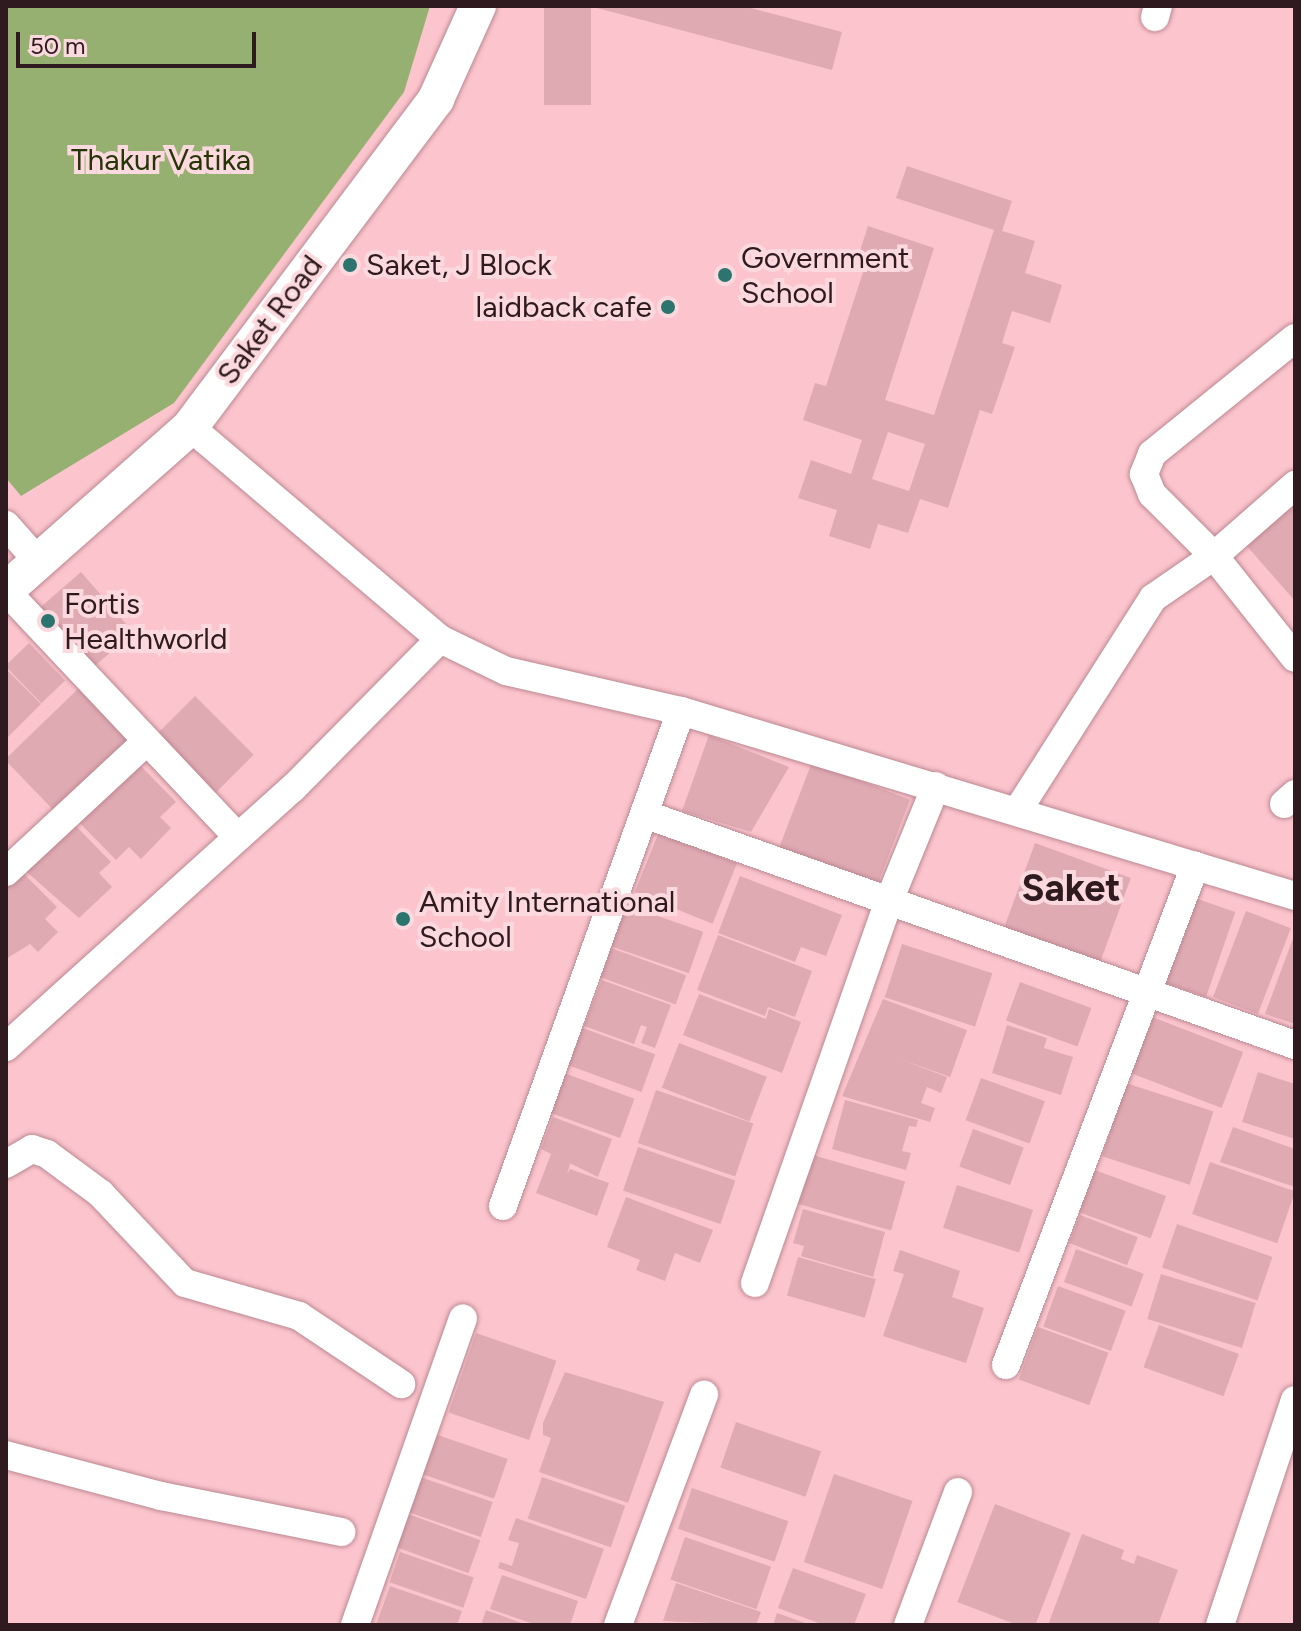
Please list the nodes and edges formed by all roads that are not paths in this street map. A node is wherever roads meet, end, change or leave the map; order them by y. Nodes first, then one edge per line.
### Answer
1 (478, 6) edge
2 (1295, 338) edge
3 (190, 427) junction
4 (1295, 485) edge
5 (6, 525) edge
6 (1214, 556) junction
7 (38, 561) junction
8 (6, 590) edge
9 (440, 639) junction
10 (1291, 645) edge
11 (681, 711) junction
12 (147, 741) junction
13 (936, 786) junction
14 (1018, 810) junction
15 (644, 814) junction
16 (238, 837) junction
17 (1195, 866) junction
18 (6, 872) edge
19 (1295, 896) edge
20 (889, 901) junction
21 (1147, 992) junction
22 (1295, 1045) edge
23 (6, 1047) edge
24 (6, 1164) edge
25 (503, 1206) dead end
26 (755, 1283) dead end
27 (463, 1318) dead end
28 (1006, 1365) dead end
29 (401, 1384) dead end
30 (704, 1395) dead end
31 (1295, 1400) edge
32 (6, 1455) edge
33 (958, 1492) dead end
34 (341, 1532) dead end
35 (355, 1625) edge
36 (618, 1625) edge
37 (908, 1625) edge
38 (1220, 1625) edge

1 - 3 street, Saket Road
2 - 6 street
3 - 7 street, Saket Road
3 - 9 street
4 - 6 street
5 - 7 street
6 - 10 street
6 - 14 street
7 - 8 street, Saket Road
8 - 12 street
9 - 11 street
9 - 16 street
11 - 13 street
11 - 15 street
12 - 16 street
12 - 18 street
13 - 14 street
13 - 20 street
14 - 17 street
15 - 20 street
15 - 25 street
16 - 23 street
17 - 19 street
17 - 21 street
20 - 21 street
20 - 26 street
21 - 22 street
21 - 28 street
24 - 29 street
27 - 35 street
30 - 36 street
31 - 38 street
32 - 34 street
33 - 37 street

